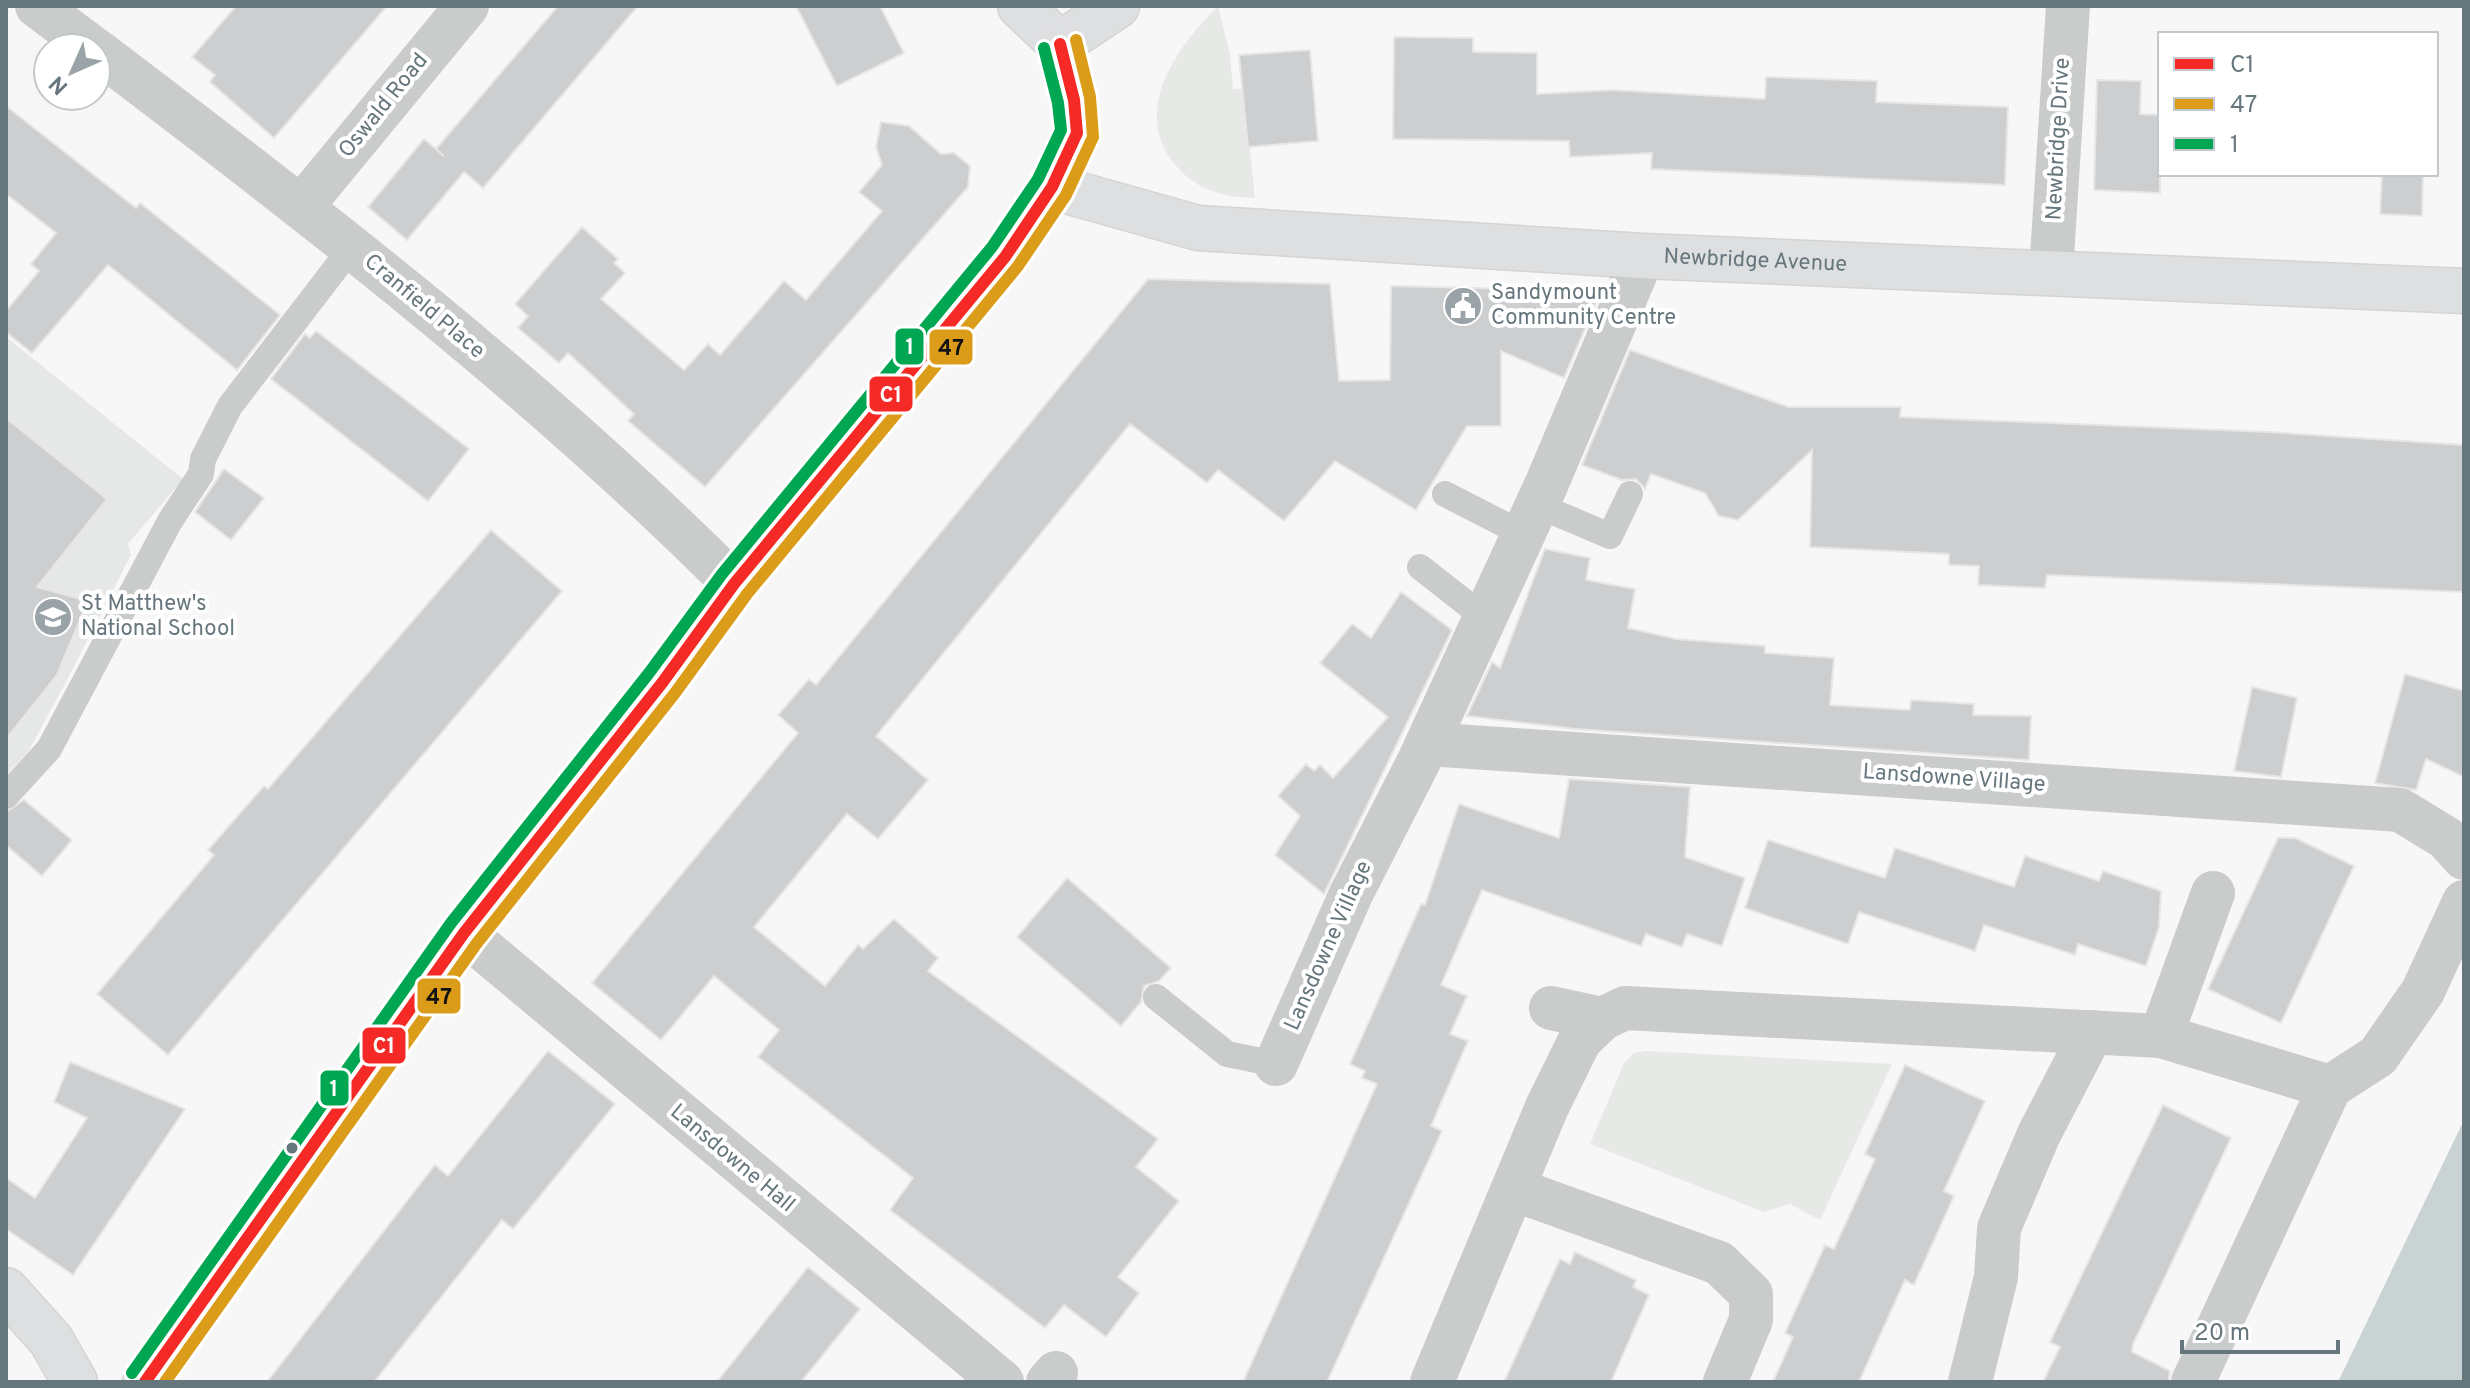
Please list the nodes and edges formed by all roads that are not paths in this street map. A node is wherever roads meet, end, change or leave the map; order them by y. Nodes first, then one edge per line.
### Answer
1 (37, 6) edge
2 (467, 6) edge
3 (1020, 6) edge
4 (1117, 6) edge
5 (2068, 6) edge
6 (71, 32) edge
7 (1060, 44) junction
8 (112, 63) edge
9 (1052, 187) junction
10 (302, 206) junction
11 (352, 247) junction
12 (1643, 256) junction
13 (2051, 272) junction
14 (2464, 291) edge
15 (1445, 494) dead end
16 (1630, 494) dead end
17 (1530, 519) junction
18 (1420, 567) dead end
19 (734, 584) junction
20 (1485, 618) junction
21 (1427, 744) junction
22 (6, 796) edge
23 (2464, 858) edge
24 (2213, 893) dead end
25 (2464, 902) edge
26 (464, 933) junction
27 (1156, 997) dead end
28 (1551, 1008) dead end
29 (1602, 1019) junction
30 (2092, 1032) junction
31 (2161, 1036) junction
32 (1276, 1064) joint
33 (2330, 1087) junction
34 (1516, 1190) junction
35 (6, 1290) edge
36 (75, 1382) edge
37 (145, 1382) edge
38 (1002, 1382) edge
39 (1432, 1382) edge
40 (1725, 1382) edge
41 (1970, 1382) edge
42 (2193, 1382) edge

1 - 6 street, Cranfield Place
2 - 10 street, Oswald Road
3 - 7 street
4 - 7 street
5 - 13 street, Newbridge Drive
7 - 9 street
8 - 10 street, Cranfield Place
9 - 12 street, Newbridge Avenue
9 - 19 street
10 - 11 street, Cranfield Place
11 - 19 street, Cranfield Place
11 - 22 lane
12 - 13 street, Newbridge Avenue
12 - 17 street, Lansdowne Village
13 - 14 street, Newbridge Avenue
15 - 17 lane
16 - 17 lane
17 - 20 street, Lansdowne Village
18 - 20 lane
19 - 26 street
20 - 21 street, Lansdowne Village
21 - 23 street, Lansdowne Village
21 - 32 street, Lansdowne Village
24 - 31 street
25 - 33 street
26 - 37 street
26 - 38 street, Lansdowne Hall
27 - 32 lane
28 - 29 street
29 - 30 street
29 - 34 street
30 - 31 street
30 - 41 street
31 - 33 street
33 - 42 street
34 - 39 street
34 - 40 street
35 - 36 street

